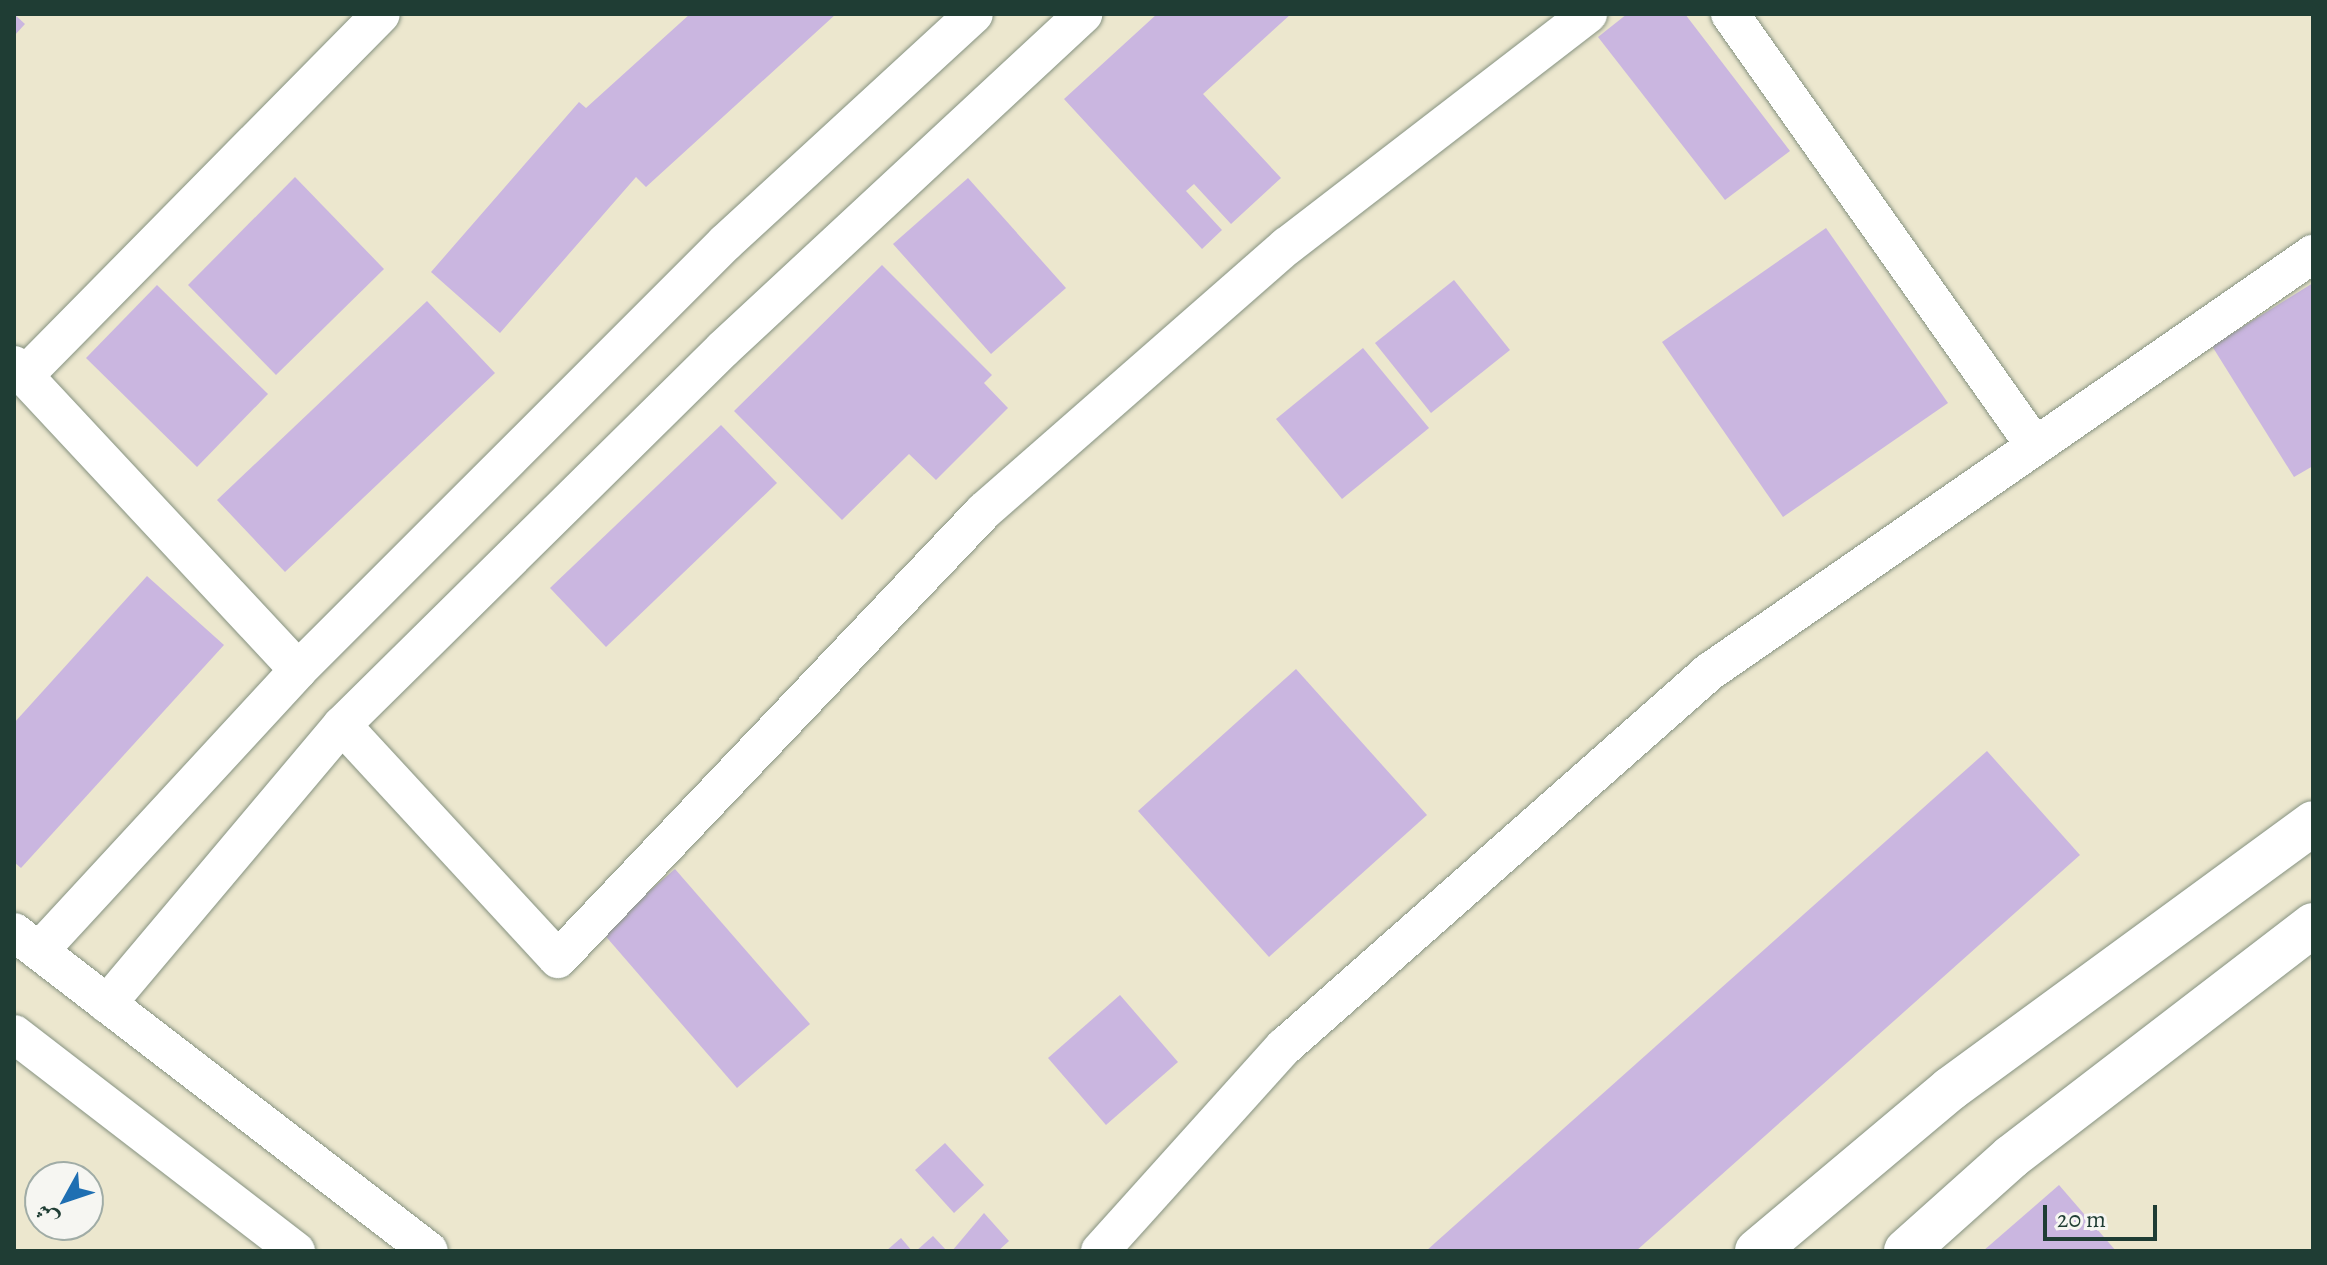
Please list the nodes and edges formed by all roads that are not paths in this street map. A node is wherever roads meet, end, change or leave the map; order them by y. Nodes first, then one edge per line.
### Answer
1 (381, 14) edge
2 (974, 14) edge
3 (1083, 14) edge
4 (1588, 14) edge
5 (1730, 14) edge
6 (2313, 254) edge
7 (19, 371) edge
8 (2035, 446) junction
9 (298, 670) junction
10 (342, 725) junction
11 (2313, 823) edge
12 (2313, 925) edge
13 (26, 942) edge
14 (107, 1004) junction
15 (14, 1034) edge
16 (296, 1251) edge
17 (429, 1251) edge
18 (1100, 1251) edge
19 (1757, 1251) edge
20 (1906, 1251) edge

1 - 7 street
2 - 9 street
3 - 10 street
4 - 10 street
5 - 8 street
6 - 8 street
7 - 9 street
8 - 18 street
9 - 13 street
10 - 14 street
11 - 19 main road
12 - 20 main road
13 - 14 street
14 - 17 street
15 - 16 street

